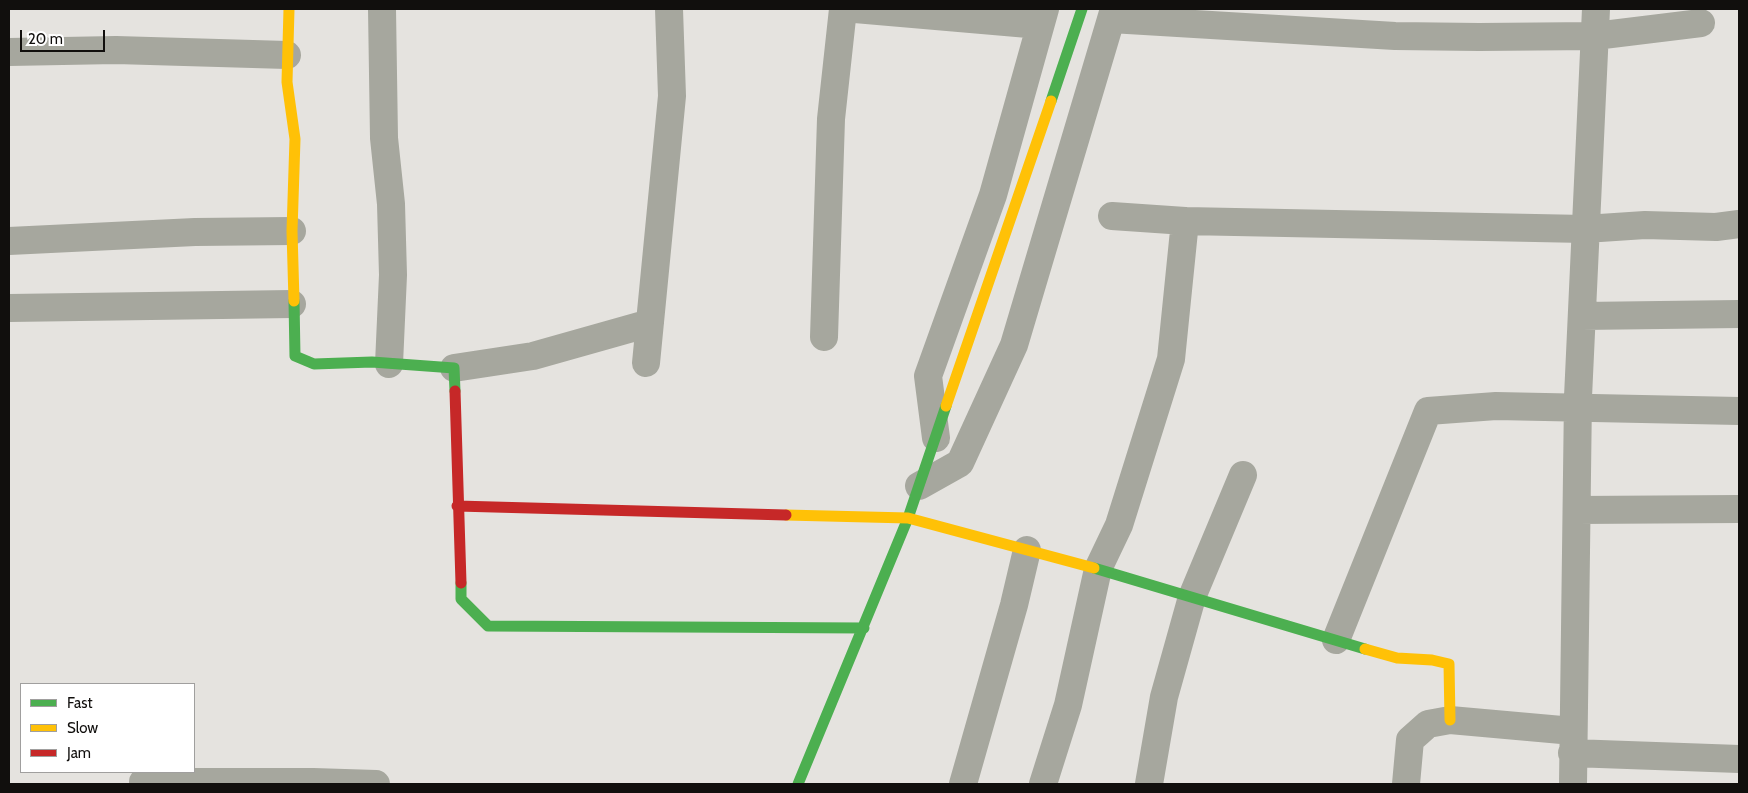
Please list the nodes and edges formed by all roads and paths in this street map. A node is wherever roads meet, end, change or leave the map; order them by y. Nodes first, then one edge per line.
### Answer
1 (288, 9) edge
2 (382, 9) edge
3 (670, 9) edge
4 (843, 9) edge
5 (855, 9) edge
6 (1082, 9) edge
7 (1596, 9) edge
8 (1113, 14) edge
9 (1043, 17) edge
10 (1701, 23) dead end
11 (1595, 36) junction
12 (9, 52) edge
13 (287, 55) junction
14 (1112, 216) dead end
15 (1185, 220) junction
16 (1739, 224) edge
17 (1585, 229) junction
18 (292, 231) junction
19 (9, 241) edge
20 (292, 304) junction
21 (9, 308) edge
22 (1739, 314) edge
23 (1582, 316) junction
24 (650, 323) junction
25 (824, 337) dead end
26 (646, 362) dead end
27 (389, 364) junction
28 (454, 368) junction
29 (1579, 409) junction
30 (1739, 411) edge
31 (936, 438) junction
32 (1242, 475) dead end
33 (919, 486) junction
34 (457, 506) junction
35 (1739, 509) edge
36 (1578, 510) junction
37 (908, 518) junction
38 (1027, 550) junction
39 (1098, 569) junction
40 (1192, 597) junction
41 (864, 628) junction
42 (1336, 640) junction
43 (1450, 720) junction
44 (1572, 742) junction
45 (1739, 760) edge
46 (143, 782) dead end
47 (376, 784) edge
48 (798, 784) edge
49 (963, 784) edge
50 (1043, 784) edge
51 (1149, 784) edge
52 (1406, 784) edge
53 (1573, 784) edge

1 - 13 street
2 - 27 street
3 - 24 street
4 - 25 street
5 - 9 street
6 - 31 street
7 - 11 street
8 - 11 street
8 - 33 street
9 - 31 street
10 - 11 street
11 - 17 street
12 - 13 street
13 - 18 street
14 - 15 street
15 - 17 street
15 - 39 street
16 - 17 street
17 - 23 street
18 - 19 street
18 - 20 street
20 - 21 street
20 - 27 street
22 - 23 street
23 - 29 street
24 - 26 street
24 - 28 street
27 - 28 street
28 - 34 street
29 - 30 street
29 - 36 street
29 - 42 street
31 - 33 street
32 - 40 street
33 - 37 street
34 - 37 street
34 - 41 street
35 - 36 street
36 - 44 street
37 - 38 street
37 - 41 street
38 - 39 street
38 - 49 street
39 - 40 street
39 - 50 street
40 - 42 street
40 - 51 street
41 - 48 street
42 - 43 street
43 - 44 street
43 - 52 street
44 - 45 street
44 - 53 street
46 - 47 street

